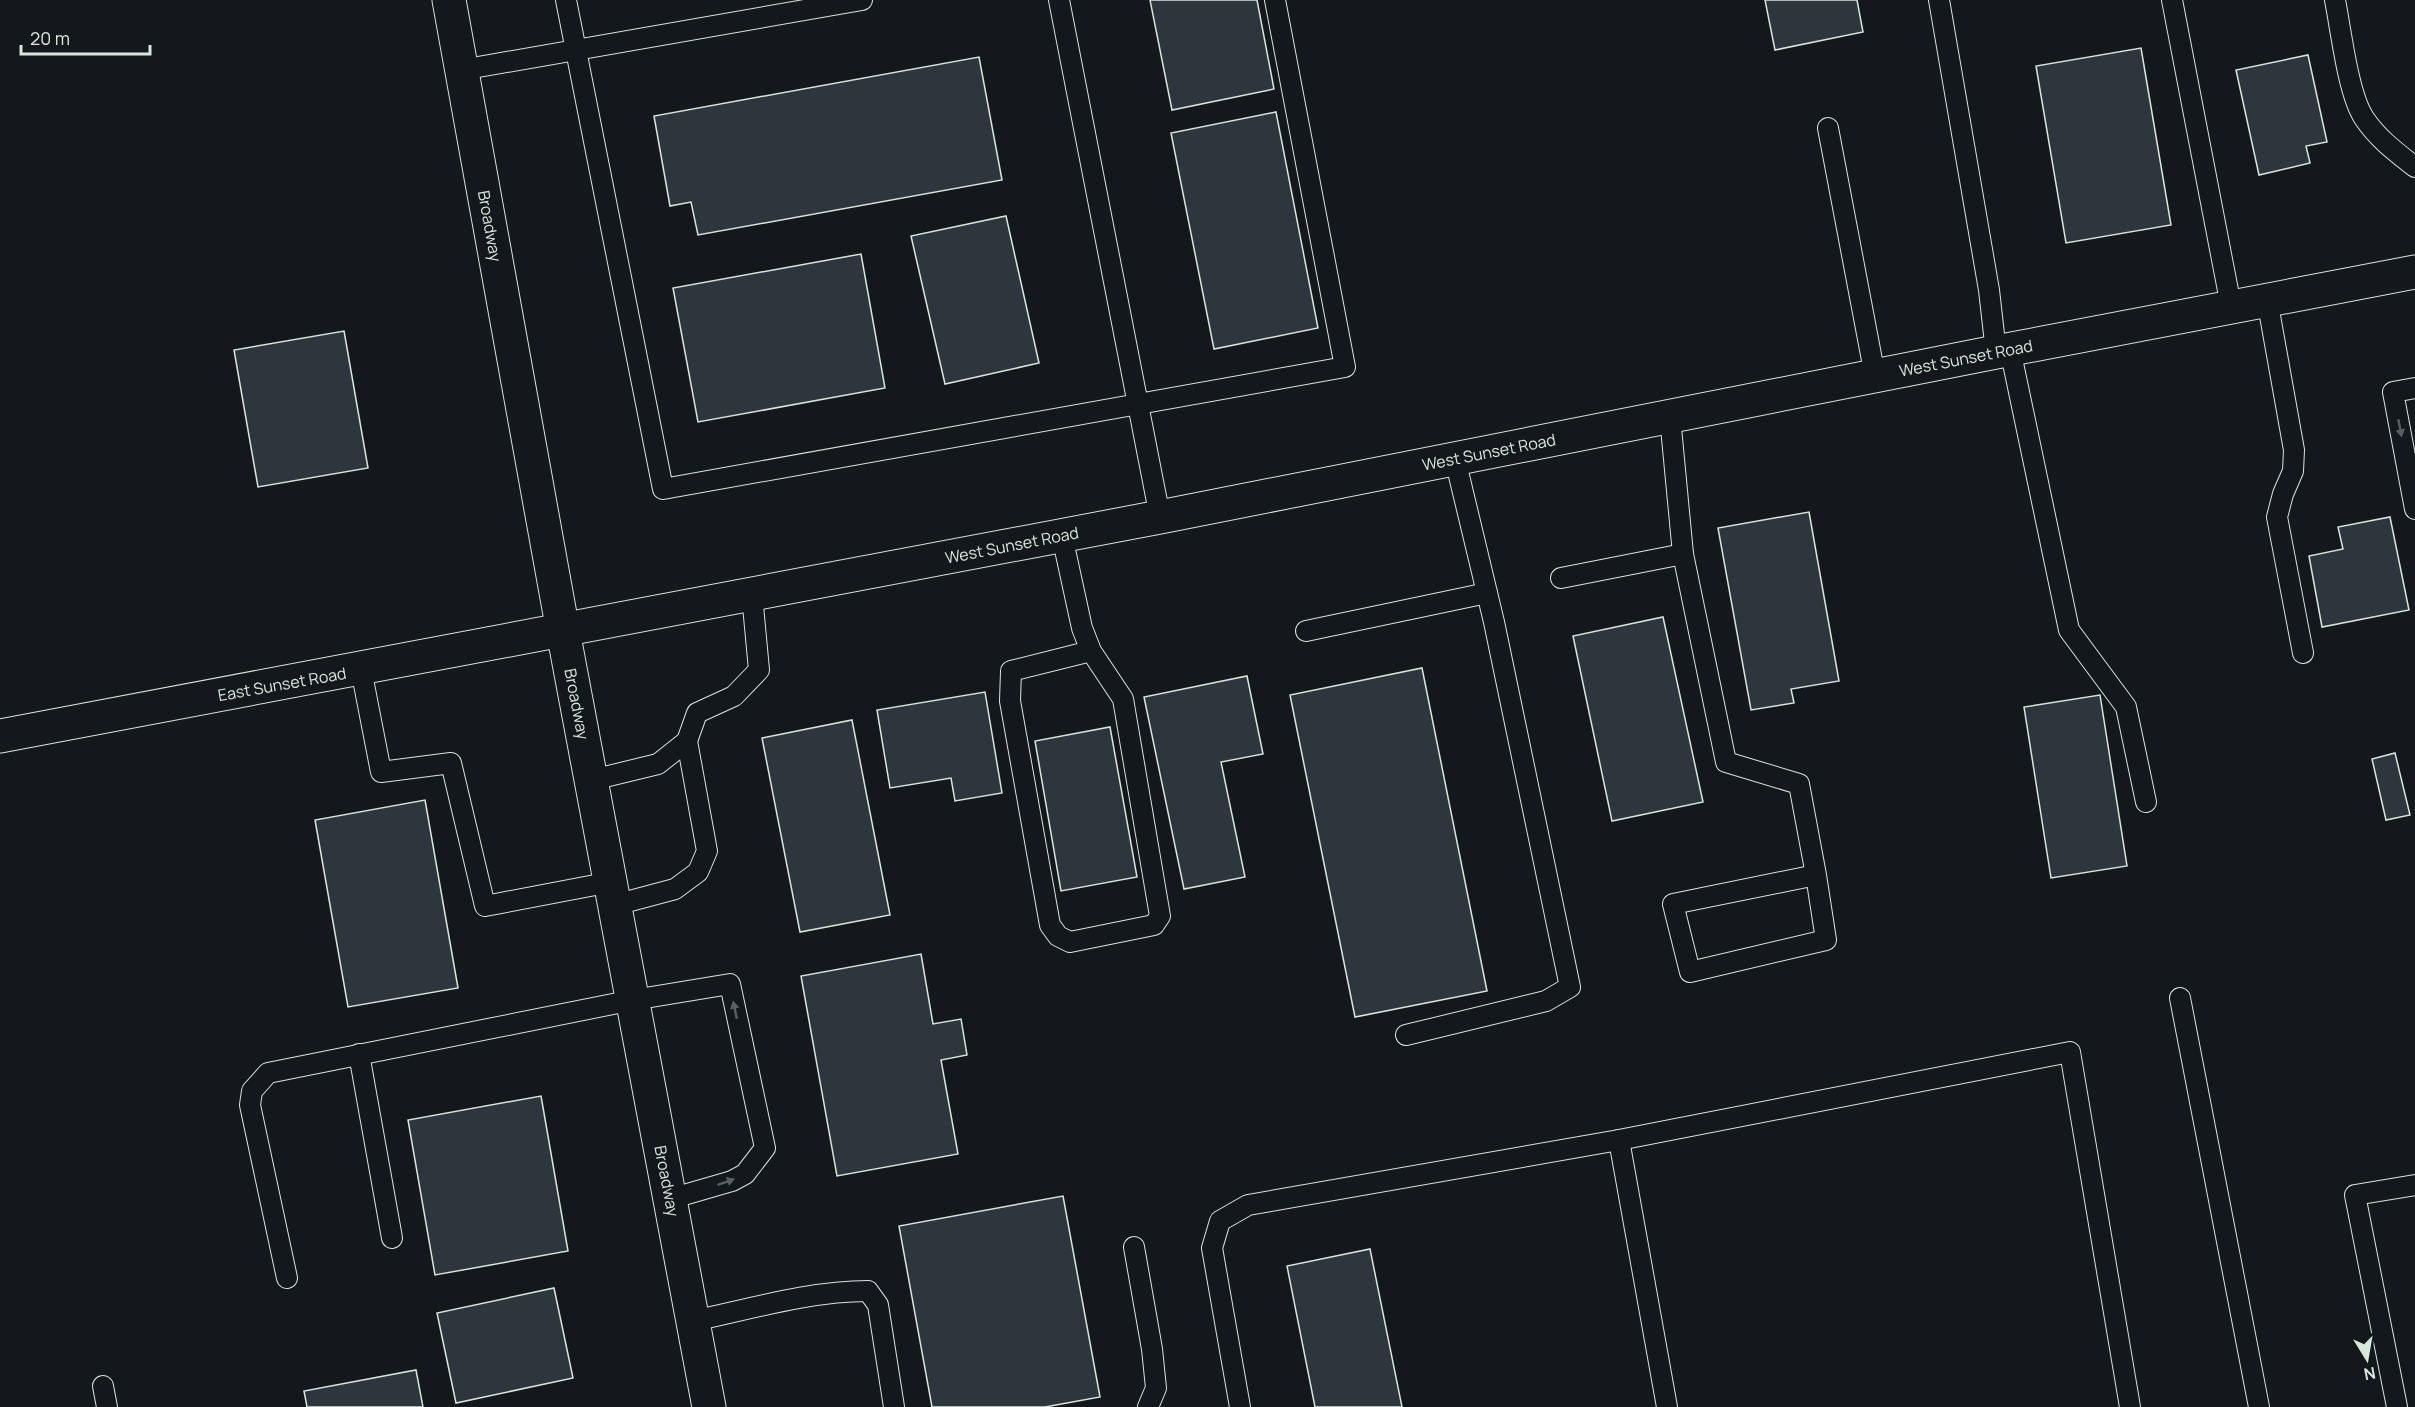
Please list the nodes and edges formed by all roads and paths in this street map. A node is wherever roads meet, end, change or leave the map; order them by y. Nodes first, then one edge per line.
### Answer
1 (449, 0) edge
2 (566, 0) edge
3 (862, 0) edge
4 (1059, 0) edge
5 (1275, 0) edge
6 (1939, 0) edge
7 (2172, 0) edge
8 (2335, 0) edge
9 (576, 50) junction
10 (461, 70) junction
11 (1828, 128) dead end
12 (2415, 167) edge
13 (2415, 272) edge
14 (2267, 299) junction
15 (2231, 306) junction
16 (2003, 351) junction
17 (1875, 376) junction
18 (2415, 388) edge
19 (1138, 405) junction
20 (1670, 417) junction
21 (1455, 459) junction
22 (2415, 509) edge
23 (1160, 518) junction
24 (1062, 536) junction
25 (1683, 554) junction
26 (1561, 578) dead end
27 (1487, 593) junction
28 (752, 595) junction
29 (563, 631) junction
30 (1306, 631) dead end
31 (1091, 651) junction
32 (2303, 653) dead end
33 (361, 669) junction
34 (0, 736) edge
35 (687, 741) junction
36 (592, 780) junction
37 (2146, 802) dead end
38 (1816, 875) junction
39 (613, 893) junction
40 (2180, 998) dead end
41 (633, 1000) junction
42 (1406, 1035) dead end
43 (359, 1054) junction
44 (1619, 1140) junction
45 (2415, 1185) edge
46 (670, 1199) junction
47 (392, 1238) dead end
48 (1134, 1247) dead end
49 (287, 1278) dead end
50 (693, 1321) junction
51 (103, 1386) dead end
52 (107, 1407) edge
53 (709, 1407) edge
54 (894, 1407) edge
55 (1148, 1407) edge
56 (1240, 1407) edge
57 (1667, 1407) edge
58 (2130, 1407) edge
59 (2259, 1407) edge
60 (2397, 1407) edge

1 - 10 main road, Broadway
2 - 9 lane
3 - 9 lane
4 - 19 lane
5 - 19 lane
6 - 16 lane
7 - 15 lane
8 - 12 lane
9 - 10 lane
9 - 19 lane
10 - 29 main road, Broadway
11 - 17 lane
13 - 14 main road, West Sunset Road
14 - 15 main road, West Sunset Road
14 - 32 lane
15 - 16 main road, West Sunset Road
16 - 17 main road, West Sunset Road
16 - 37 lane
17 - 20 main road, West Sunset Road
18 -> 22 lane
19 - 23 lane
20 - 21 main road, West Sunset Road
20 - 25 lane
21 - 23 main road, West Sunset Road
21 - 27 lane
23 - 24 main road, West Sunset Road
24 - 28 main road, West Sunset Road
24 - 31 lane
25 - 26 lane
25 - 38 lane
27 - 30 lane
27 - 42 lane
28 - 29 main road, West Sunset Road
28 - 35 lane
29 - 33 main road, East Sunset Road
29 - 36 main road, Broadway
31 - 31 lane
33 - 34 main road, East Sunset Road
33 - 39 lane
35 - 36 lane
35 - 39 lane
36 - 39 main road, Broadway
38 - 38 lane
39 - 41 main road, Broadway
40 - 59 lane
41 - 43 lane
41 - 46 main road, Broadway
46 -> 41 lane
43 - 47 lane
43 - 49 lane
44 - 56 lane
44 - 57 lane
44 - 58 lane
45 - 60 lane
46 - 50 main road, Broadway
48 - 55 lane
50 - 53 main road, Broadway
50 - 54 lane
51 - 52 lane

